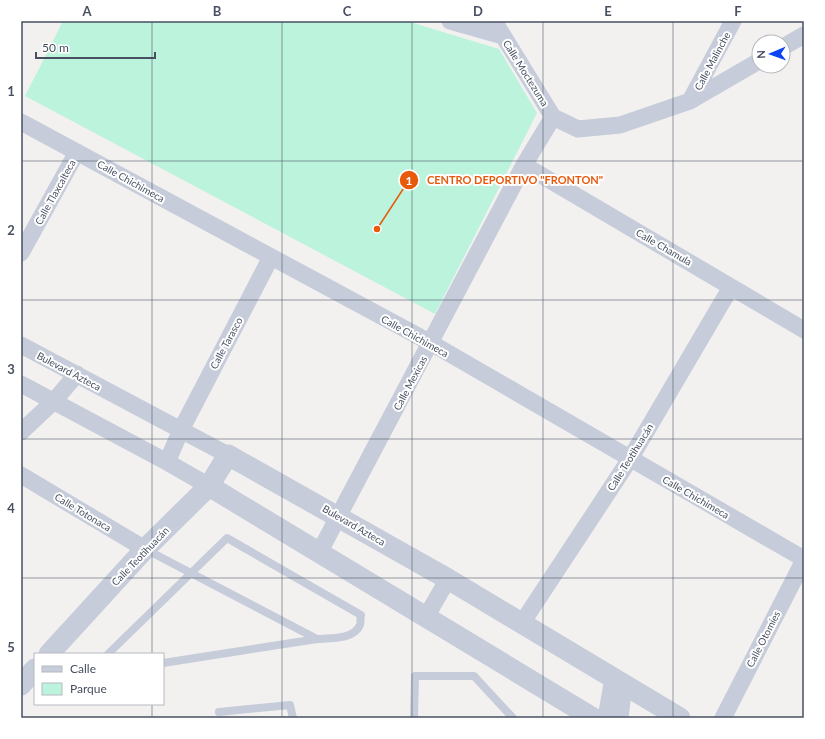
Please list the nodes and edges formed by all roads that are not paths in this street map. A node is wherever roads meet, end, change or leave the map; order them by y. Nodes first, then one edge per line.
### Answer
1 (450, 21) edge
2 (494, 21) edge
3 (733, 21) edge
4 (804, 35) edge
5 (503, 36) junction
6 (791, 42) edge
7 (751, 66) edge
8 (690, 101) junction
9 (553, 117) junction
10 (21, 122) edge
11 (77, 152) junction
12 (524, 165) junction
13 (21, 253) edge
14 (271, 257) junction
15 (731, 287) junction
16 (804, 330) edge
17 (431, 343) junction
18 (21, 345) edge
19 (77, 374) junction
20 (21, 384) edge
21 (54, 401) junction
22 (181, 430) junction
23 (21, 432) edge
24 (228, 455) junction
25 (630, 459) junction
26 (167, 462) junction
27 (21, 475) edge
28 (209, 486) junction
29 (340, 517) junction
30 (145, 549) junction
31 (319, 553) junction
32 (804, 560) edge
33 (191, 573) junction
34 (448, 579) junction
35 (426, 617) junction
36 (522, 623) junction
37 (317, 638) junction
38 (50, 653) edge
39 (109, 653) edge
40 (164, 663) edge
41 (34, 670) edge
42 (619, 681) junction
43 (21, 684) edge
44 (219, 712) dead end
45 (293, 718) edge
46 (414, 718) edge
47 (513, 718) edge
48 (593, 718) edge
49 (606, 718) edge
50 (620, 718) edge
51 (680, 718) edge
52 (723, 718) edge

1 - 5 street
2 - 5 street, Calle Moctezuma
3 - 8 street, Calle Malinche
4 - 6 street
5 - 9 street, Calle Moctezuma
7 - 8 street
8 - 9 street
9 - 12 street, Calle Moctezuma
10 - 11 street, Calle Chichimeca
11 - 13 street, Calle Tlaxcalteca
11 - 14 street, Calle Chichimeca
12 - 15 street, Calle Chamula
12 - 17 street, Calle Mexicas
14 - 17 street, Calle Chichimeca
14 - 22 street, Calle Tarasco
15 - 16 street, Calle Chamula
15 - 25 street, Calle Teotihuacán
17 - 25 street, Calle Chichimeca
17 - 29 street, Calle Mexicas
18 - 19 street, Bulevard Azteca
19 - 21 street
19 - 22 street, Bulevard Azteca
20 - 21 street
21 - 23 street
21 - 26 street
22 - 24 street, Bulevard Azteca
22 - 26 street, Calle Tarasco
24 - 28 street, Calle Teotihuacán
24 - 29 street, Bulevard Azteca
25 - 32 street, Calle Chichimeca
25 - 36 street, Calle Teotihuacán
26 - 28 street
27 - 30 street, Calle Totonaca
28 - 30 street, Calle Teotihuacán
28 - 31 street
29 - 31 street, Calle Mexicas
29 - 34 street, Bulevard Azteca
30 - 33 lane
30 - 38 street, Calle Teotihuacán
31 - 35 street
32 - 52 street, Calle Otomíes
33 - 37 lane
33 - 37 lane
33 - 39 lane
34 - 35 street
34 - 36 street, Bulevard Azteca
35 - 48 street
36 - 42 street, Bulevard Azteca
37 - 40 lane
41 - 43 street
42 - 49 street
42 - 50 street
42 - 51 street, Bulevard Azteca
44 - 45 lane
46 - 47 lane

